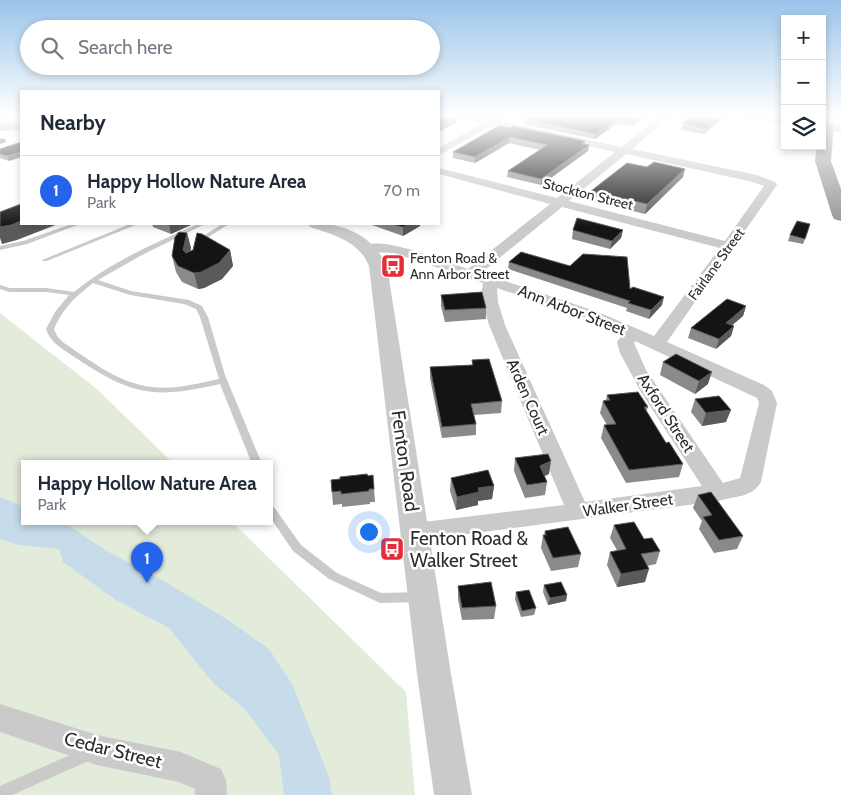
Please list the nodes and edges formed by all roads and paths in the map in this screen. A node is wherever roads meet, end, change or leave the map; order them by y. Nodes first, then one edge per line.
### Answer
1 (621, 152) edge
2 (633, 152) edge
3 (825, 152) edge
4 (440, 170) edge
5 (769, 183) joint
6 (560, 202) junction
7 (841, 214) edge
8 (74, 225) edge
9 (132, 225) edge
10 (200, 225) edge
11 (224, 225) edge
12 (319, 225) edge
13 (729, 246) junction
14 (0, 248) edge
15 (369, 248) junction
16 (194, 253) edge
17 (45, 260) dead end
18 (471, 274) junction
19 (93, 281) junction
20 (492, 281) junction
21 (0, 287) edge
22 (76, 294) junction
23 (633, 333) junction
24 (657, 343) junction
25 (223, 381) junction
26 (765, 395) joint
27 (255, 460) edge
28 (718, 492) junction
29 (578, 512) junction
30 (273, 514) edge
31 (415, 532) junction
32 (424, 596) junction
33 (0, 718) edge
34 (97, 750) junction
35 (0, 793) edge
36 (211, 795) edge
37 (453, 795) edge

1 - 6 street
2 - 5 street
3 - 7 highway
4 - 6 street, Stockton Street
5 - 13 street, Fairlane Street
6 - 13 street, Stockton Street
6 - 18 street
8 - 14 lane
9 - 17 lane
10 - 19 lane
11 - 16 lane
12 - 15 street, Ann Arbor Street
13 - 24 street, Fairlane Street
15 - 18 street, Ann Arbor Street
15 - 31 street, Fenton Road
18 - 20 street, Ann Arbor Street
19 - 22 lane
19 - 25 lane
20 - 23 street, Ann Arbor Street
20 - 29 street, Arden Court
21 - 22 lane
22 - 25 lane
23 - 24 street, Ann Arbor Street
23 - 28 street, Axford Street
24 - 26 street, Ann Arbor Street
25 - 27 lane
26 - 28 street, Walker Street
28 - 29 street, Walker Street
29 - 31 street, Walker Street
30 - 32 lane
31 - 32 street, Fenton Road
32 - 37 street, Fenton Road
33 - 34 street, Cedar Street
34 - 35 lane
34 - 36 street, Cedar Street

